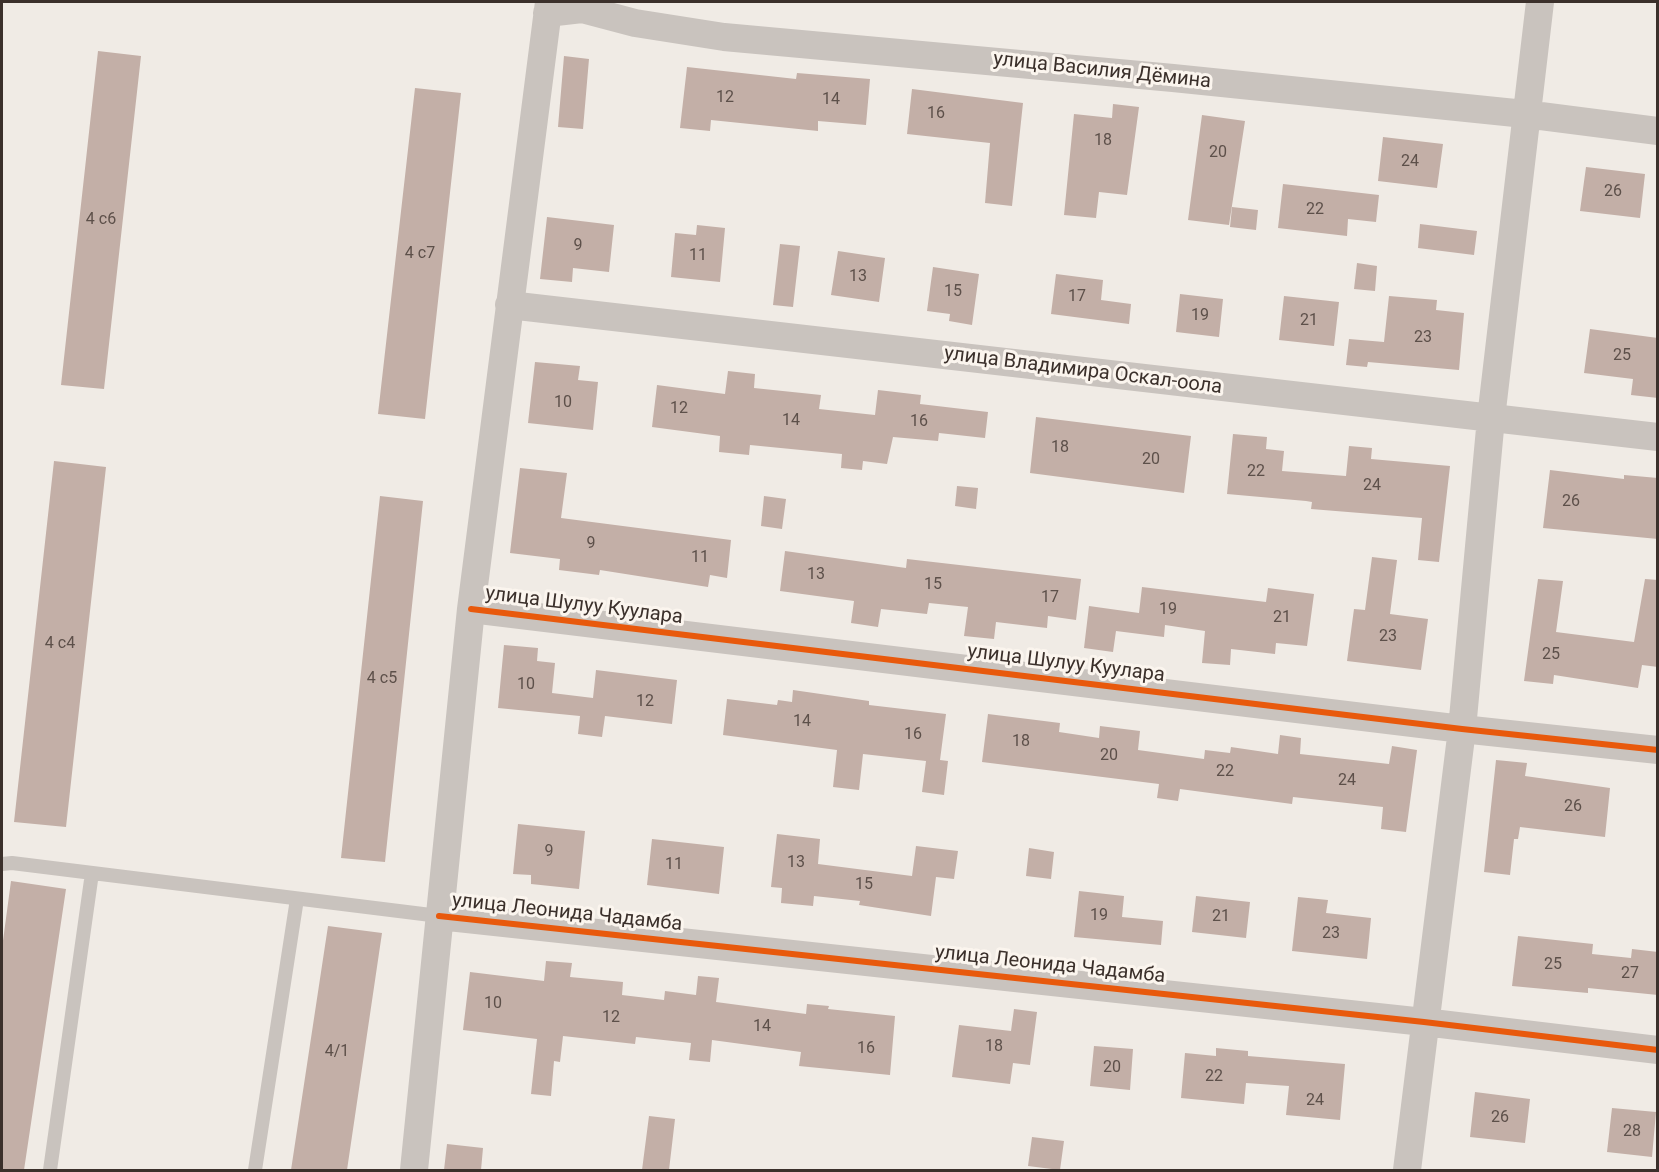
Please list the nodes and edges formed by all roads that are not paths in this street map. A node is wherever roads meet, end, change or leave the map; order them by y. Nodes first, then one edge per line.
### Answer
1 (1540, 2) edge
2 (548, 7) edge
3 (1525, 114) junction
4 (1658, 131) edge
5 (508, 305) junction
6 (1491, 418) junction
7 (1658, 437) edge
8 (471, 609) junction
9 (1462, 729) junction
10 (1658, 750) edge
11 (2, 864) edge
12 (92, 873) junction
13 (297, 899) junction
14 (439, 916) junction
15 (1424, 1022) junction
16 (1658, 1050) edge
17 (50, 1170) edge
18 (255, 1170) edge
19 (414, 1170) edge
20 (1407, 1170) edge

1 - 3 street
2 - 3 street, улица Василия Дёмина
2 - 5 street
3 - 4 street, улица Василия Дёмина
3 - 6 street
5 - 6 street, улица Владимира Оскал-оола
5 - 8 street
6 - 7 street, улица Владимира Оскал-оола
6 - 9 street
8 - 9 street, улица Шулуу Куулара
8 - 14 street
9 - 10 street, улица Шулуу Куулара
9 - 15 street
11 - 12 lane
12 - 13 lane
12 - 17 lane
13 - 14 lane
13 - 18 lane
14 - 15 street, улица Леонида Чадамба
14 - 19 street
15 - 16 street, улица Леонида Чадамба
15 - 20 street

